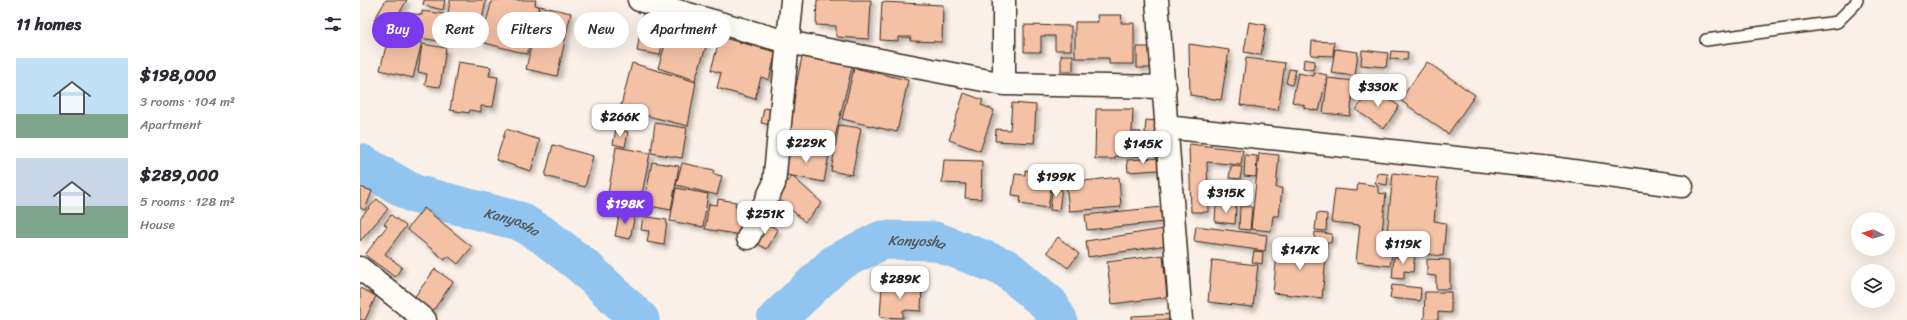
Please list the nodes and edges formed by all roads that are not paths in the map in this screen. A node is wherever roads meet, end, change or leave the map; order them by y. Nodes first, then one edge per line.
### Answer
1 (638, 0) edge
2 (792, 0) edge
3 (1004, 0) edge
4 (1157, 0) edge
5 (1856, 0) edge
6 (1706, 40) dead end
7 (787, 42) junction
8 (1004, 84) junction
9 (1165, 87) junction
10 (1166, 127) junction
11 (1682, 186) dead end
12 (748, 238) dead end
13 (360, 268) edge
14 (425, 320) edge
15 (1181, 320) edge

1 - 7 street
2 - 7 street
3 - 8 street
4 - 9 street
5 - 6 lane
7 - 8 street
7 - 12 street
8 - 9 street
9 - 10 street
10 - 11 street
10 - 15 street
13 - 14 street

